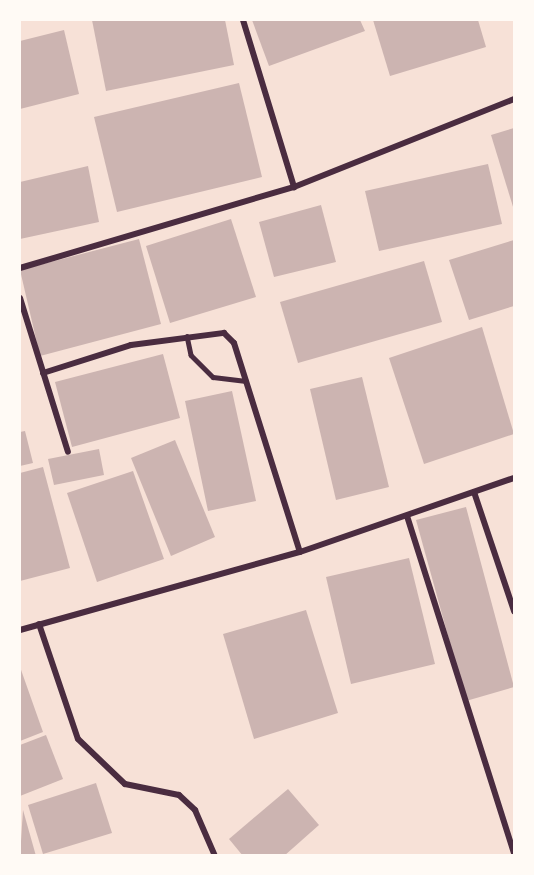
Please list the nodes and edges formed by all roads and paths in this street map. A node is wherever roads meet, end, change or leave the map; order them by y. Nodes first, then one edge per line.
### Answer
1 (243, 20) edge
2 (514, 99) edge
3 (294, 187) junction
4 (20, 268) edge
5 (20, 298) edge
6 (187, 336) junction
7 (44, 373) junction
8 (246, 381) junction
9 (68, 452) dead end
10 (514, 478) edge
11 (474, 492) junction
12 (407, 516) junction
13 (300, 552) junction
14 (514, 611) edge
15 (39, 624) junction
16 (20, 630) edge
17 (514, 854) edge
18 (215, 855) edge

1 - 3 street
2 - 3 street
3 - 4 street
5 - 7 street
6 - 7 street
6 - 8 lane
6 - 8 street
7 - 9 street
8 - 13 street
10 - 11 street
11 - 12 street
11 - 14 street
12 - 13 street
12 - 17 street
13 - 15 street
15 - 16 street
15 - 18 street

